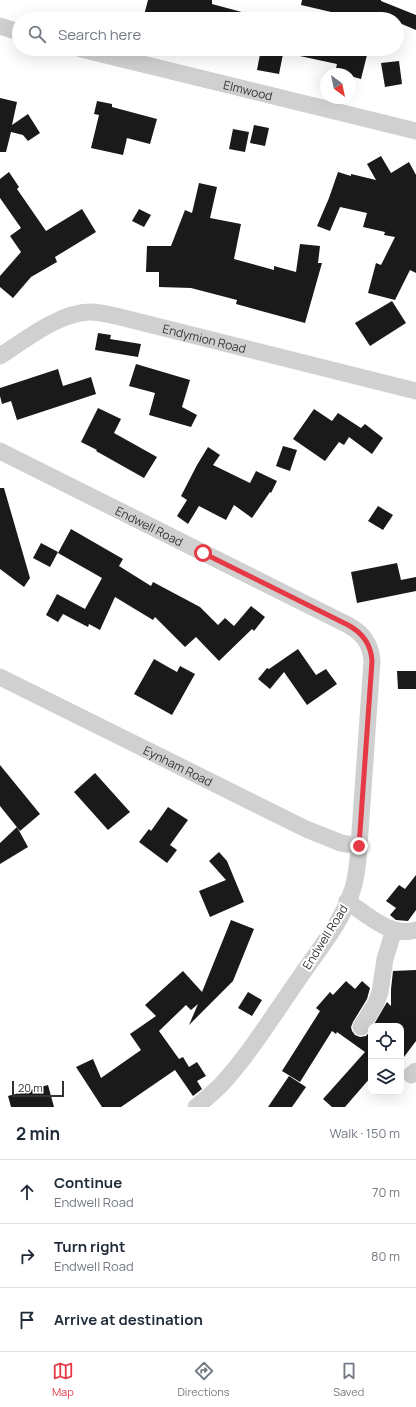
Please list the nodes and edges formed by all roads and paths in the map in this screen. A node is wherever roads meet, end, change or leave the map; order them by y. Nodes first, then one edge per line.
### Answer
1 (0, 26) edge
2 (12, 30) edge
3 (110, 56) edge
4 (416, 130) edge
5 (0, 356) edge
6 (416, 391) edge
7 (0, 451) edge
8 (0, 677) edge
9 (359, 846) junction
10 (347, 901) junction
11 (394, 930) junction
12 (416, 930) edge
13 (360, 1027) dead end
14 (196, 1107) edge

1 - 2 street
3 - 4 street, Elmwood
5 - 6 street, Endymion Road
7 - 9 street, Endwell Road
8 - 9 street, Eynham Road
9 - 10 street, Endwell Road
10 - 11 street
10 - 14 street, Endwell Road
11 - 12 street
11 - 13 street

